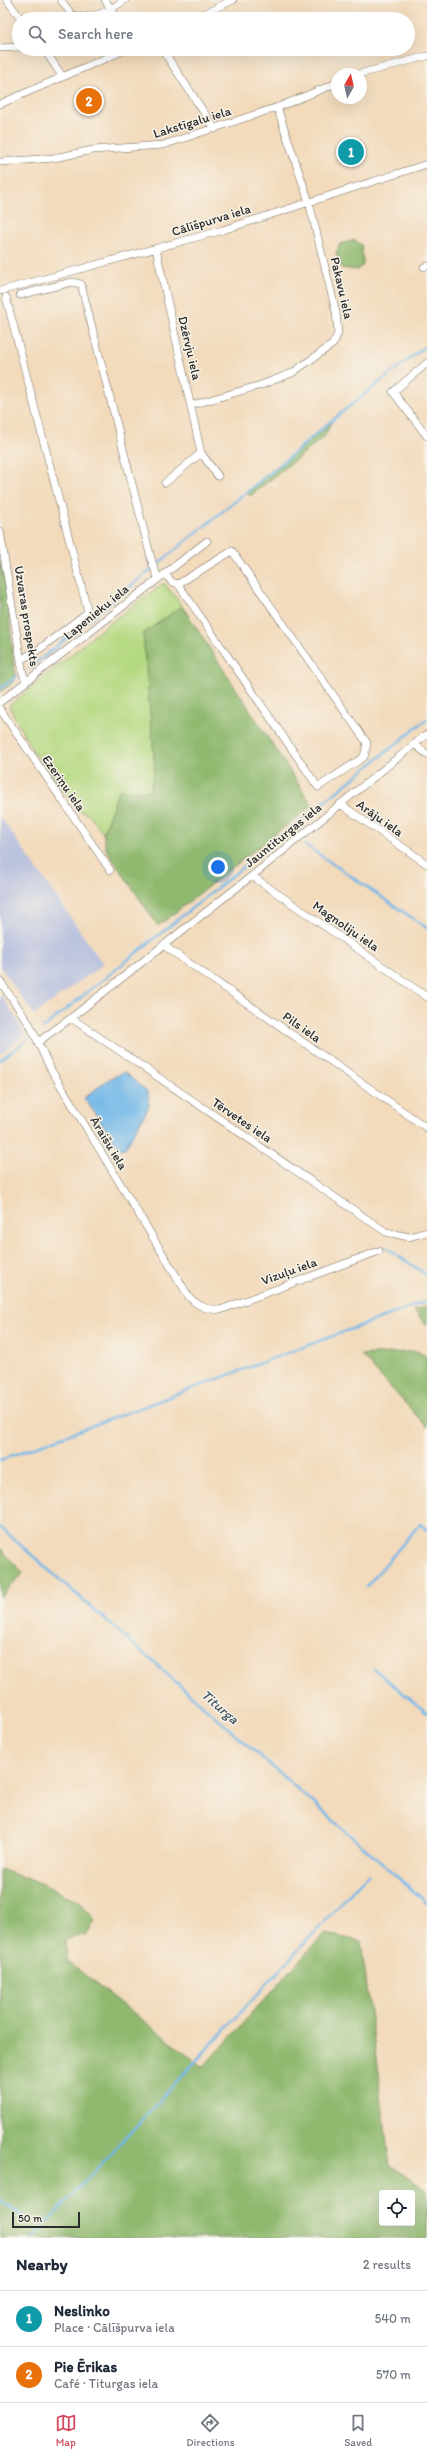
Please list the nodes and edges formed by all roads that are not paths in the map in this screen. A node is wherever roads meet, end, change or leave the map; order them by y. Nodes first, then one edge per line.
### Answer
1 (7, 0) edge
2 (61, 0) edge
3 (105, 0) edge
4 (125, 0) edge
5 (230, 1) edge
6 (111, 10) junction
7 (15, 12) edge
8 (70, 12) edge
9 (105, 12) edge
10 (207, 12) edge
11 (12, 47) edge
12 (0, 48) edge
13 (49, 56) edge
14 (110, 56) edge
15 (167, 56) edge
16 (427, 56) edge
17 (367, 72) edge
18 (62, 76) junction
19 (331, 85) edge
20 (0, 104) edge
21 (276, 107) junction
22 (215, 129) junction
23 (0, 162) edge
24 (427, 164) edge
25 (309, 202) junction
26 (156, 249) junction
27 (0, 291) edge
28 (20, 295) dead end
29 (6, 298) dead end
30 (427, 363) edge
31 (192, 405) junction
32 (427, 436) edge
33 (200, 453) junction
34 (218, 476) dead end
35 (165, 482) dead end
36 (0, 531) edge
37 (208, 540) dead end
38 (165, 574) junction
39 (158, 578) junction
40 (178, 584) junction
41 (22, 659) junction
42 (26, 681) junction
43 (0, 702) edge
44 (0, 709) edge
45 (427, 734) edge
46 (414, 744) junction
47 (427, 754) edge
48 (340, 804) junction
49 (427, 864) edge
50 (110, 870) dead end
51 (252, 876) junction
52 (163, 945) junction
53 (0, 981) edge
54 (427, 997) edge
55 (71, 1018) junction
56 (38, 1042) junction
57 (427, 1128) edge
58 (427, 1232) edge
59 (379, 1250) dead end
60 (207, 1309) joint

1 - 7 street
2 - 8 street
3 - 6 street
4 - 6 street
5 - 10 street
6 - 9 street
11 - 12 street
13 - 18 street
14 - 18 street
15 - 22 street
16 - 17 street
18 - 20 street
19 - 21 street, Lakstīgalu iela
21 - 22 street, Lakstīgalu iela
21 - 25 street, Pakavu iela
22 - 23 street, Lakstīgalu iela
24 - 25 street, Cālīšpurva iela
25 - 26 street, Cālīšpurva iela
25 - 31 street, Pakavu iela
26 - 27 street, Cālīšpurva iela
26 - 31 street, Dzērvju iela
28 - 39 street
29 - 41 street
30 - 32 street
31 - 33 street, Dzērvju iela
33 - 34 street, Dzērvju iela
33 - 35 street
36 - 41 street, Uzvaras prospekts
37 - 38 street, Lapenieku iela
38 - 39 street, Lapenieku iela
38 - 40 street
39 - 42 street, Lapenieku iela
40 - 40 street
41 - 42 street, Uzvaras prospekts
42 - 43 street, Lapenieku iela
44 - 50 street, Ezeriņu iela
45 - 46 street, Jauntiturgas iela
46 - 47 street
46 - 48 street, Jauntiturgas iela
48 - 49 street, Arāju iela
48 - 51 street, Jauntiturgas iela
51 - 52 street, Jauntiturgas iela
51 - 54 street, Magnoliju iela
52 - 55 street, Jauntiturgas iela
52 - 57 street, Pils iela
53 - 56 street, Āraišu iela
55 - 56 street, Jauntiturgas iela
55 - 58 street, Tērvetes iela
56 - 60 street, Āraišu iela
59 - 60 street, Vizuļu iela

